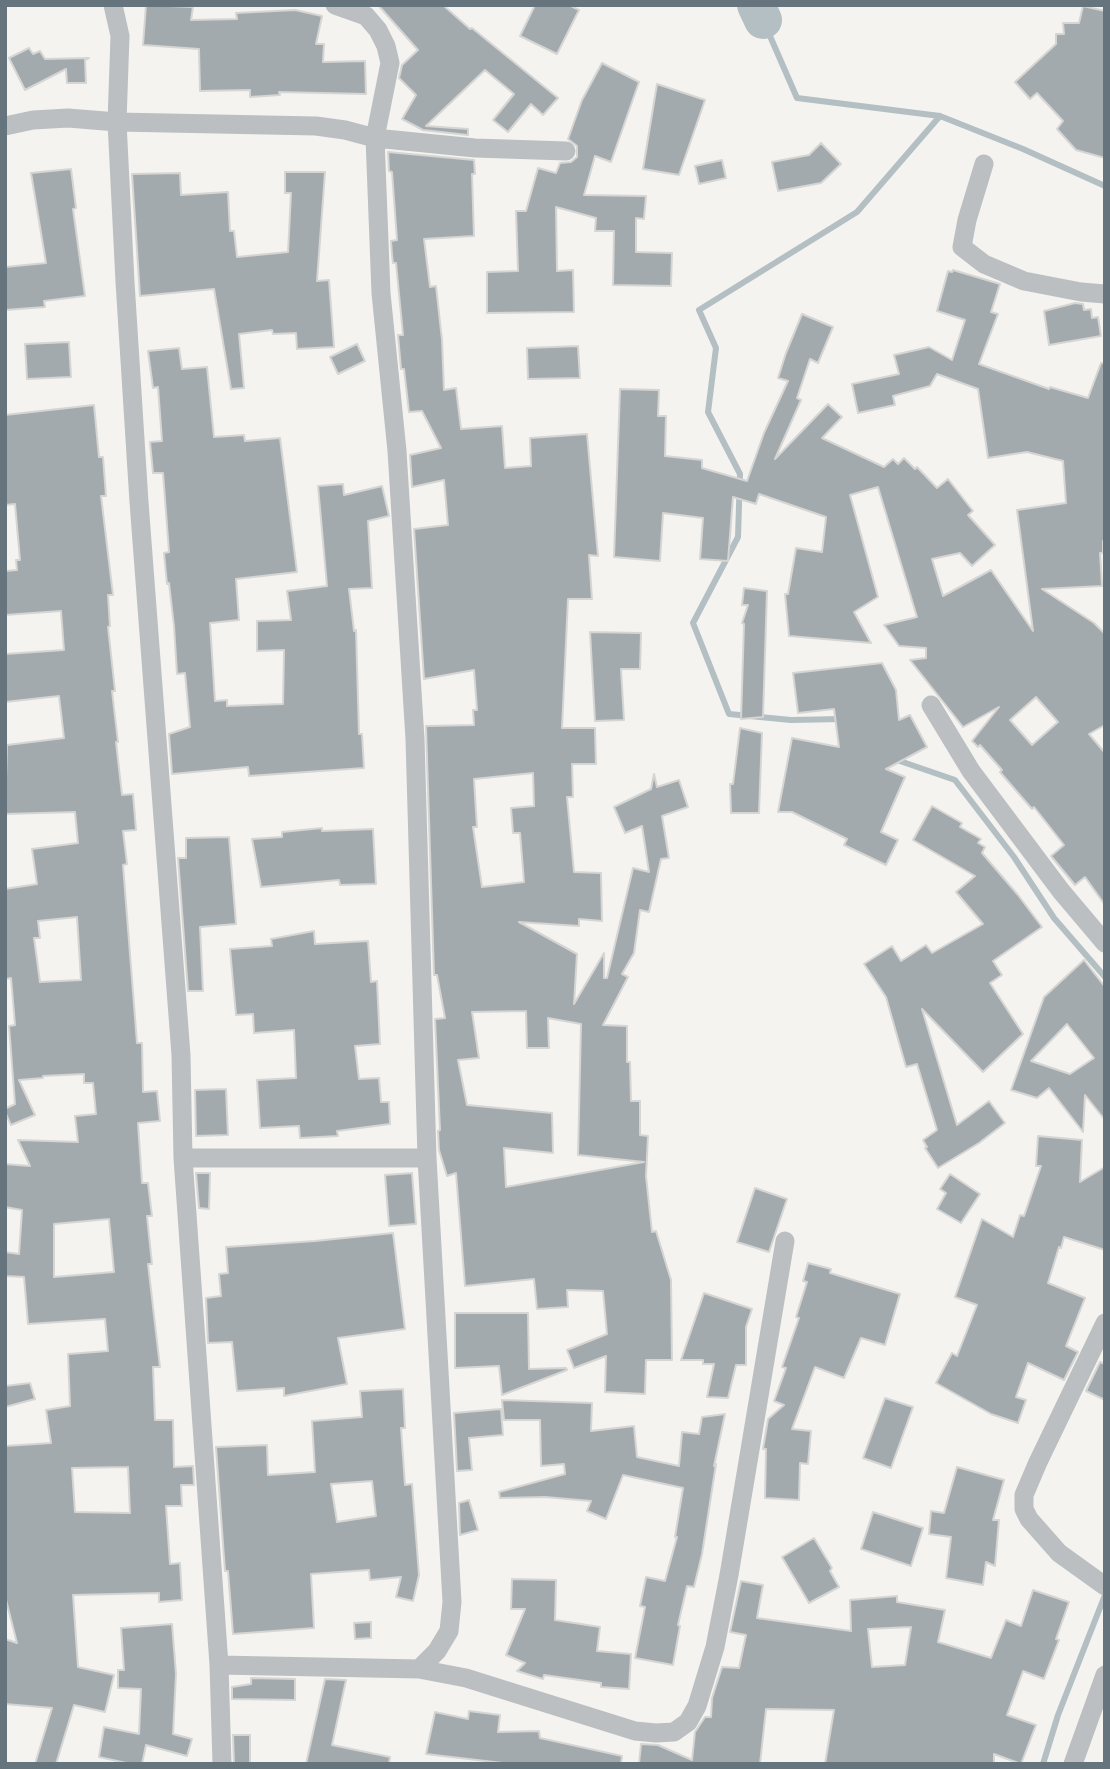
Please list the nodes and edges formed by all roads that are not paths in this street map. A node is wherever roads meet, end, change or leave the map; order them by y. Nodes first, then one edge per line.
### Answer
1 (113, 5) edge
2 (335, 5) edge
3 (117, 122) junction
4 (5, 126) edge
5 (375, 138) junction
6 (566, 151) dead end
7 (984, 164) dead end
8 (1105, 294) edge
9 (931, 705) dead end
10 (1105, 943) edge
11 (183, 1158) junction
12 (427, 1158) junction
13 (785, 1241) dead end
14 (1105, 1323) edge
15 (1105, 1586) edge
16 (219, 1665) junction
17 (419, 1669) junction
18 (1105, 1675) edge
19 (222, 1764) edge
20 (1073, 1764) edge

1 - 3 street
2 - 5 street
3 - 4 street
3 - 5 street
3 - 11 street
5 - 6 street
5 - 12 street
7 - 8 street
9 - 10 street
11 - 12 street
11 - 16 street
12 - 17 street
13 - 17 street
14 - 15 street
16 - 17 street
16 - 19 street
18 - 20 street

